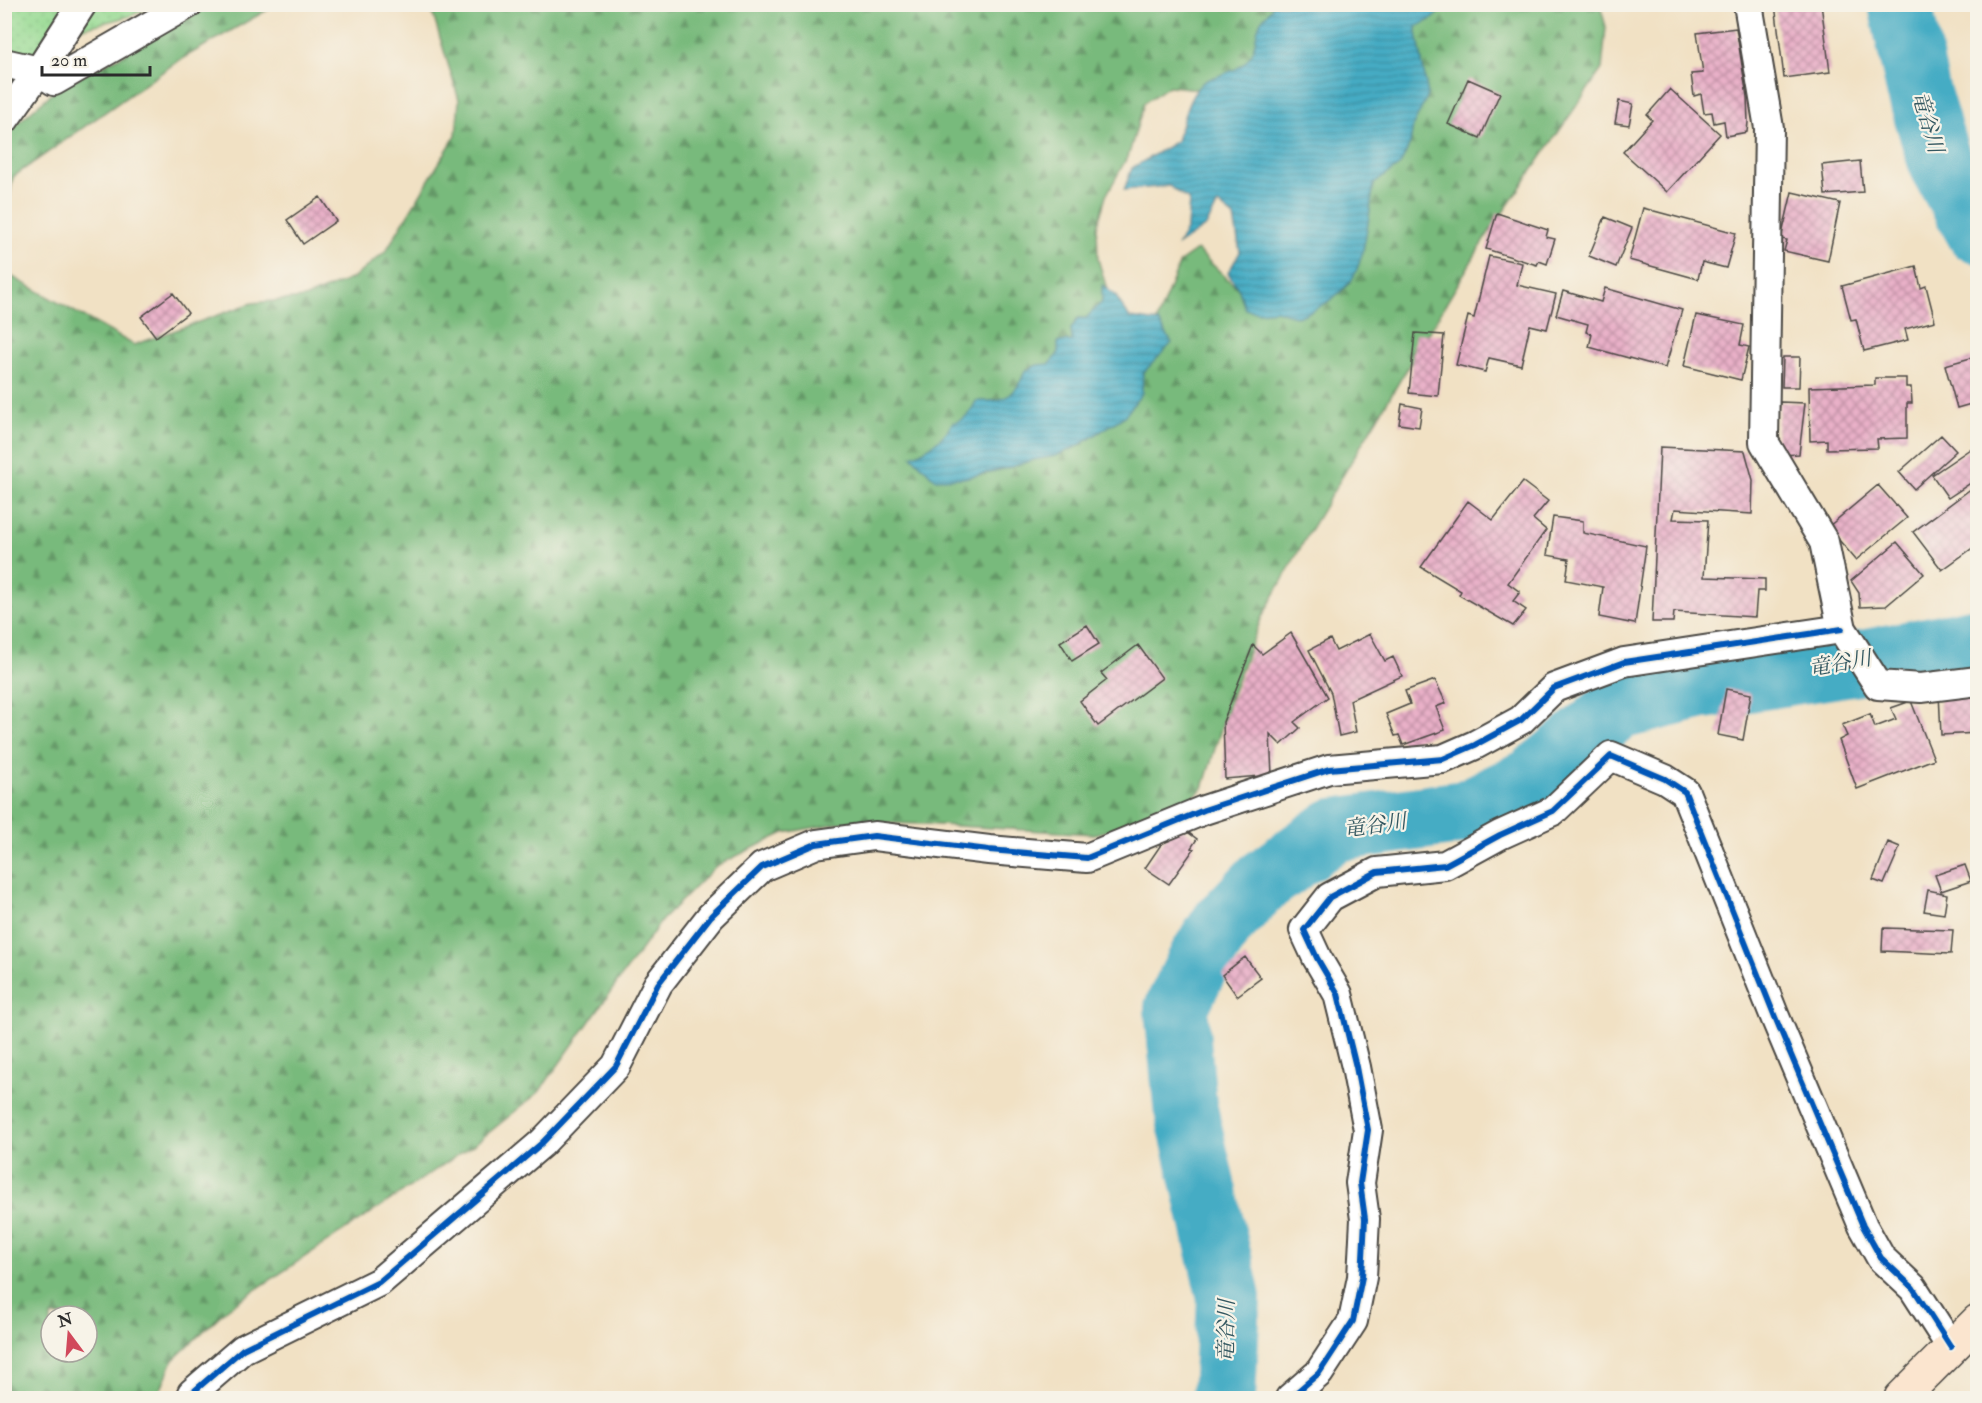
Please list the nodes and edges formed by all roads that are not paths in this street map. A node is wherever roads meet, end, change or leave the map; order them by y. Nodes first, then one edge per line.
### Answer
1 (82, 4) edge
2 (188, 4) edge
3 (1748, 4) edge
4 (4, 63) edge
5 (39, 72) junction
6 (4, 120) edge
7 (1842, 629) junction
8 (1977, 681) edge
9 (1977, 1321) edge
10 (1951, 1347) junction
11 (190, 1398) edge
12 (1290, 1398) edge
13 (1901, 1398) edge

1 - 5 street
2 - 5 street
3 - 7 street
4 - 5 street
5 - 6 street
7 - 8 street
7 - 11 street
9 - 10 main road
10 - 12 street
10 - 13 main road

